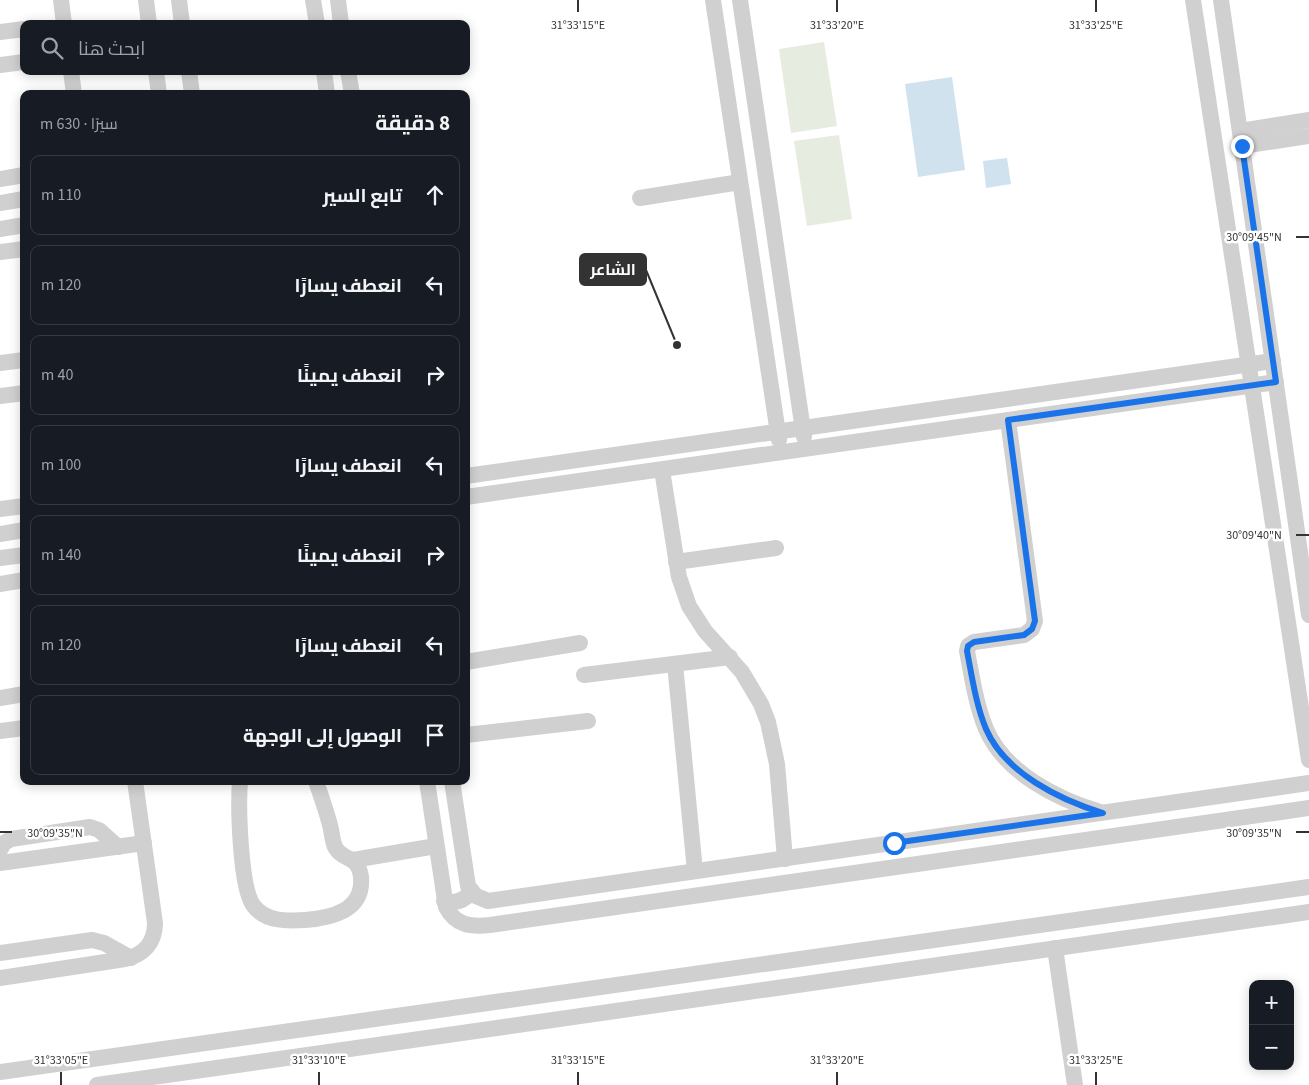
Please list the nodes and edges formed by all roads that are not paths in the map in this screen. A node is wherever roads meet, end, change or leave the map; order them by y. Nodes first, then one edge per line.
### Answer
1 (61, 0) edge
2 (146, 0) edge
3 (179, 0) edge
4 (313, 0) edge
5 (338, 0) edge
6 (713, 0) edge
7 (740, 0) edge
8 (1193, 0) edge
9 (1221, 0) edge
10 (62, 20) edge
11 (148, 20) edge
12 (182, 20) edge
13 (316, 20) edge
14 (340, 20) edge
15 (20, 30) edge
16 (0, 32) edge
17 (20, 62) edge
18 (0, 65) edge
19 (72, 75) edge
20 (157, 75) edge
21 (190, 75) edge
22 (325, 75) edge
23 (349, 75) edge
24 (73, 90) edge
25 (158, 90) edge
26 (191, 90) edge
27 (326, 90) edge
28 (351, 90) edge
29 (1309, 120) edge
30 (1309, 136) edge
31 (1241, 138) junction
32 (20, 176) edge
33 (0, 179) edge
34 (740, 182) junction
35 (640, 198) dead end
36 (20, 200) edge
37 (0, 203) edge
38 (20, 226) edge
39 (0, 229) edge
40 (20, 250) edge
41 (0, 252) edge
42 (20, 360) edge
43 (1273, 361) junction
44 (0, 363) edge
45 (1249, 364) junction
46 (1276, 382) junction
47 (1252, 386) junction
48 (20, 393) edge
49 (0, 396) edge
50 (1008, 420) junction
51 (803, 428) junction
52 (778, 431) junction
53 (806, 449) junction
54 (781, 453) junction
55 (662, 470) junction
56 (470, 475) edge
57 (470, 496) edge
58 (1293, 503) junction
59 (20, 506) edge
60 (0, 509) edge
61 (1309, 515) edge
62 (20, 531) edge
63 (0, 534) edge
64 (776, 548) dead end
65 (20, 556) edge
66 (0, 558) edge
67 (676, 562) junction
68 (20, 581) edge
69 (0, 584) edge
70 (1309, 615) edge
71 (580, 643) dead end
72 (730, 657) junction
73 (470, 661) edge
74 (675, 664) junction
75 (584, 675) dead end
76 (20, 695) edge
77 (0, 698) edge
78 (588, 721) dead end
79 (20, 728) edge
80 (0, 731) edge
81 (470, 735) edge
82 (1309, 760) edge
83 (1309, 783) edge
84 (136, 785) edge
85 (240, 785) edge
86 (317, 785) edge
87 (428, 785) edge
88 (453, 785) edge
89 (1309, 808) edge
90 (1103, 813) junction
91 (144, 843) junction
92 (436, 846) junction
93 (118, 847) junction
94 (0, 850) edge
95 (784, 859) junction
96 (353, 860) junction
97 (0, 863) edge
98 (695, 871) junction
99 (1309, 887) edge
100 (471, 892) junction
101 (444, 901) junction
102 (488, 901) junction
103 (1309, 912) edge
104 (478, 926) junction
105 (1055, 948) junction
106 (0, 953) edge
107 (130, 958) junction
108 (0, 978) edge
109 (0, 1072) edge
110 (97, 1085) edge
111 (1075, 1085) edge

1 - 10 street
2 - 11 street
3 - 12 street
4 - 13 street
5 - 14 street
6 - 34 street
7 - 51 street
8 - 45 street
9 - 31 street
15 - 16 street
17 - 18 street
19 - 24 street
20 - 25 street
21 - 26 street
22 - 27 street
23 - 28 street
29 - 31 street
30 - 31 street
31 - 43 street
32 - 33 street
34 - 35 street
34 - 52 street
36 - 37 street
38 - 39 street
40 - 41 street
42 - 44 street
43 - 45 street
43 - 46 street
45 - 47 street
45 - 51 street
46 - 47 street
46 - 58 street
47 - 50 street
47 - 82 street
48 - 49 street
50 - 53 street
50 - 90 street
51 - 52 street
51 - 53 street
52 - 54 street
52 - 56 street
53 - 54 street
54 - 55 street
55 - 57 street
55 - 67 street
58 - 61 street
58 - 70 street
59 - 60 street
62 - 63 street
64 - 67 street
65 - 66 street
67 - 72 street
68 - 69 street
71 - 73 street
72 - 74 street
72 - 95 street
74 - 75 street
74 - 98 street
76 - 77 street
78 - 81 street
79 - 80 street
83 - 90 street
84 - 91 street
85 - 96 street
86 - 96 street
87 - 92 street
88 - 100 street
89 - 104 street
90 - 95 street
91 - 93 street
91 - 107 street
92 - 96 street
92 - 101 street
93 - 94 street
93 - 97 street
95 - 98 street
98 - 102 street
99 - 109 street
100 - 101 street
100 - 102 street
101 - 104 street
102 - 104 street
103 - 105 street
105 - 110 street
105 - 111 street
106 - 107 street
107 - 108 street

